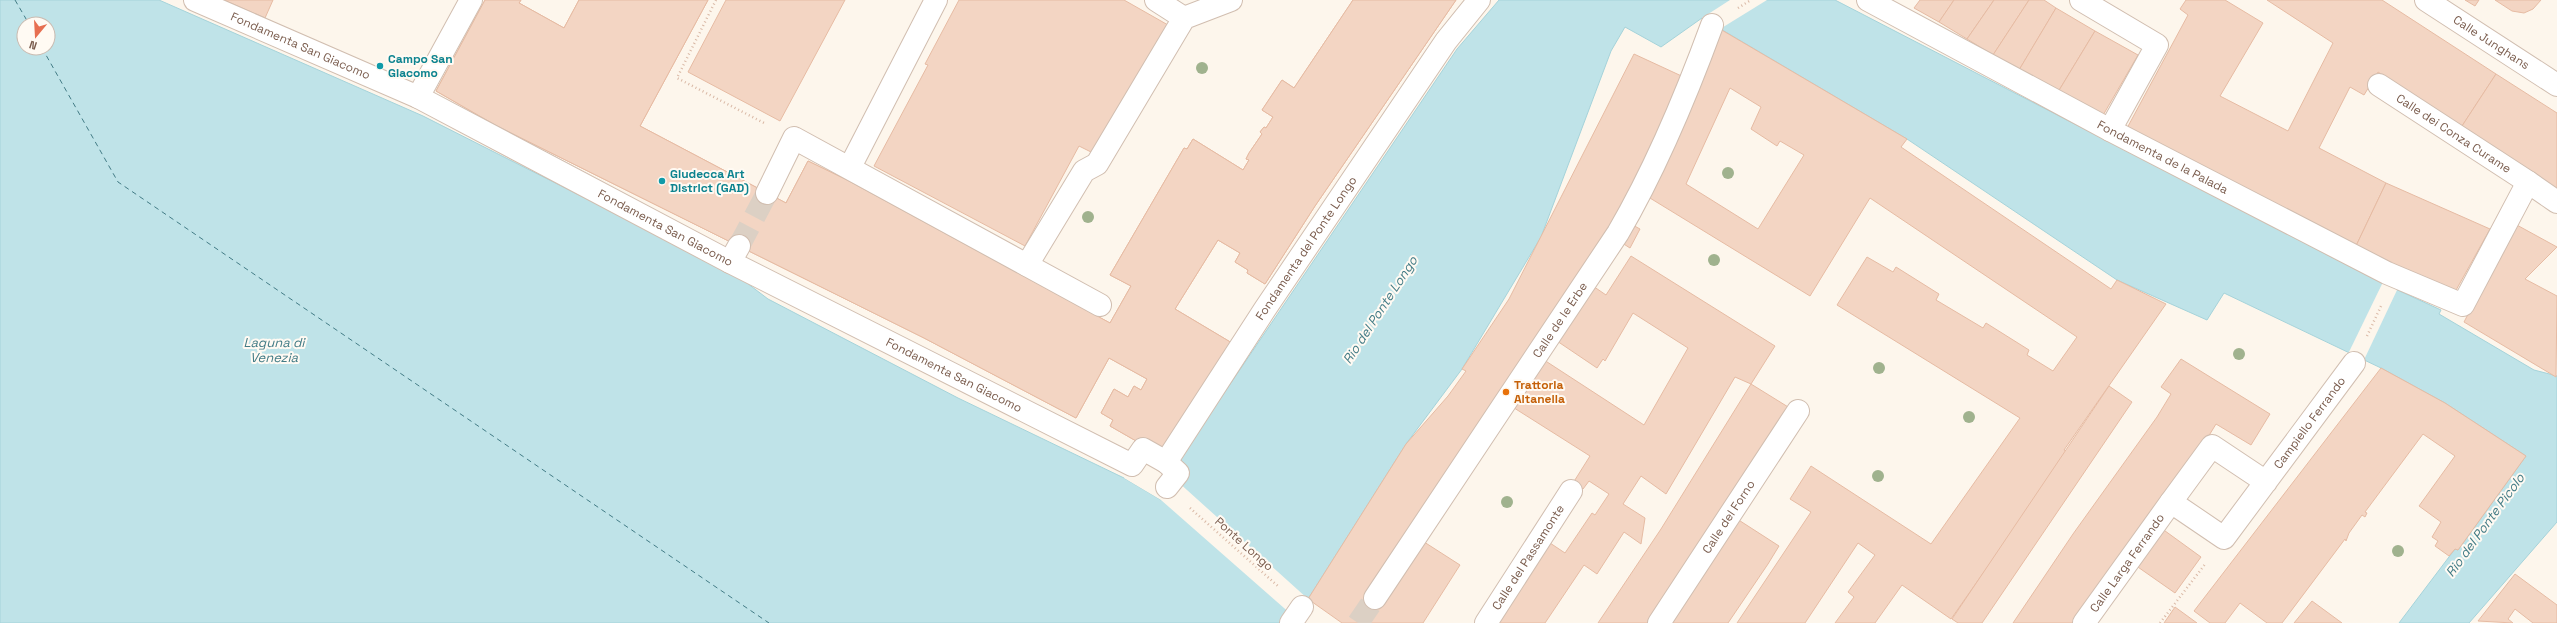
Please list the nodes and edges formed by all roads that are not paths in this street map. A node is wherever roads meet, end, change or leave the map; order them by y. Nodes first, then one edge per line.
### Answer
1 (195, 0) edge
2 (471, 0) edge
3 (936, 0) edge
4 (1156, 0) edge
5 (1231, 0) edge
6 (1479, 0) edge
7 (1868, 0) edge
8 (2081, 0) edge
9 (2426, 0) edge
10 (1184, 18) junction
11 (1712, 24) dead end
12 (2379, 85) dead end
13 (2557, 85) edge
14 (418, 97) junction
15 (2110, 130) junction
16 (850, 167) junction
17 (2528, 182) junction
18 (767, 193) tunnel mouth
19 (2557, 202) edge
20 (1027, 265) junction
21 (1100, 305) dead end
22 (2354, 363) road end
23 (1798, 411) dead end
24 (1166, 462) junction
25 (2266, 482) junction
26 (1167, 487) road end
27 (1571, 491) dead end
28 (2172, 502) junction
29 (1375, 598) tunnel mouth
30 (1486, 623) edge
31 (1659, 623) edge
32 (2084, 623) edge

1 - 14 street, Fondamenta San Giacomo
2 - 14 street
3 - 16 street
4 - 10 street
5 - 10 street
6 - 24 street, Fondamenta del Ponte Longo
7 - 15 street, Fondamenta de la Palada
8 - 15 street
9 - 13 street, Calle Junghans
10 - 20 street
11 - 29 street, Calle de le Erbe
12 - 17 street, Calle dei Conza Curame
14 - 24 street, Fondamenta San Giacomo
15 - 17 street, Fondamenta de la Palada
16 - 18 street
16 - 20 street
17 - 19 street, Calle dei Conza Curame
20 - 21 street
22 - 25 street, Campiello Ferrando
23 - 31 street, Calle del Forno
24 - 26 street
25 - 28 street, Campiello Ferrando
25 - 28 street
27 - 30 street, Calle del Passamonte
28 - 32 street, Calle Larga Ferrando

